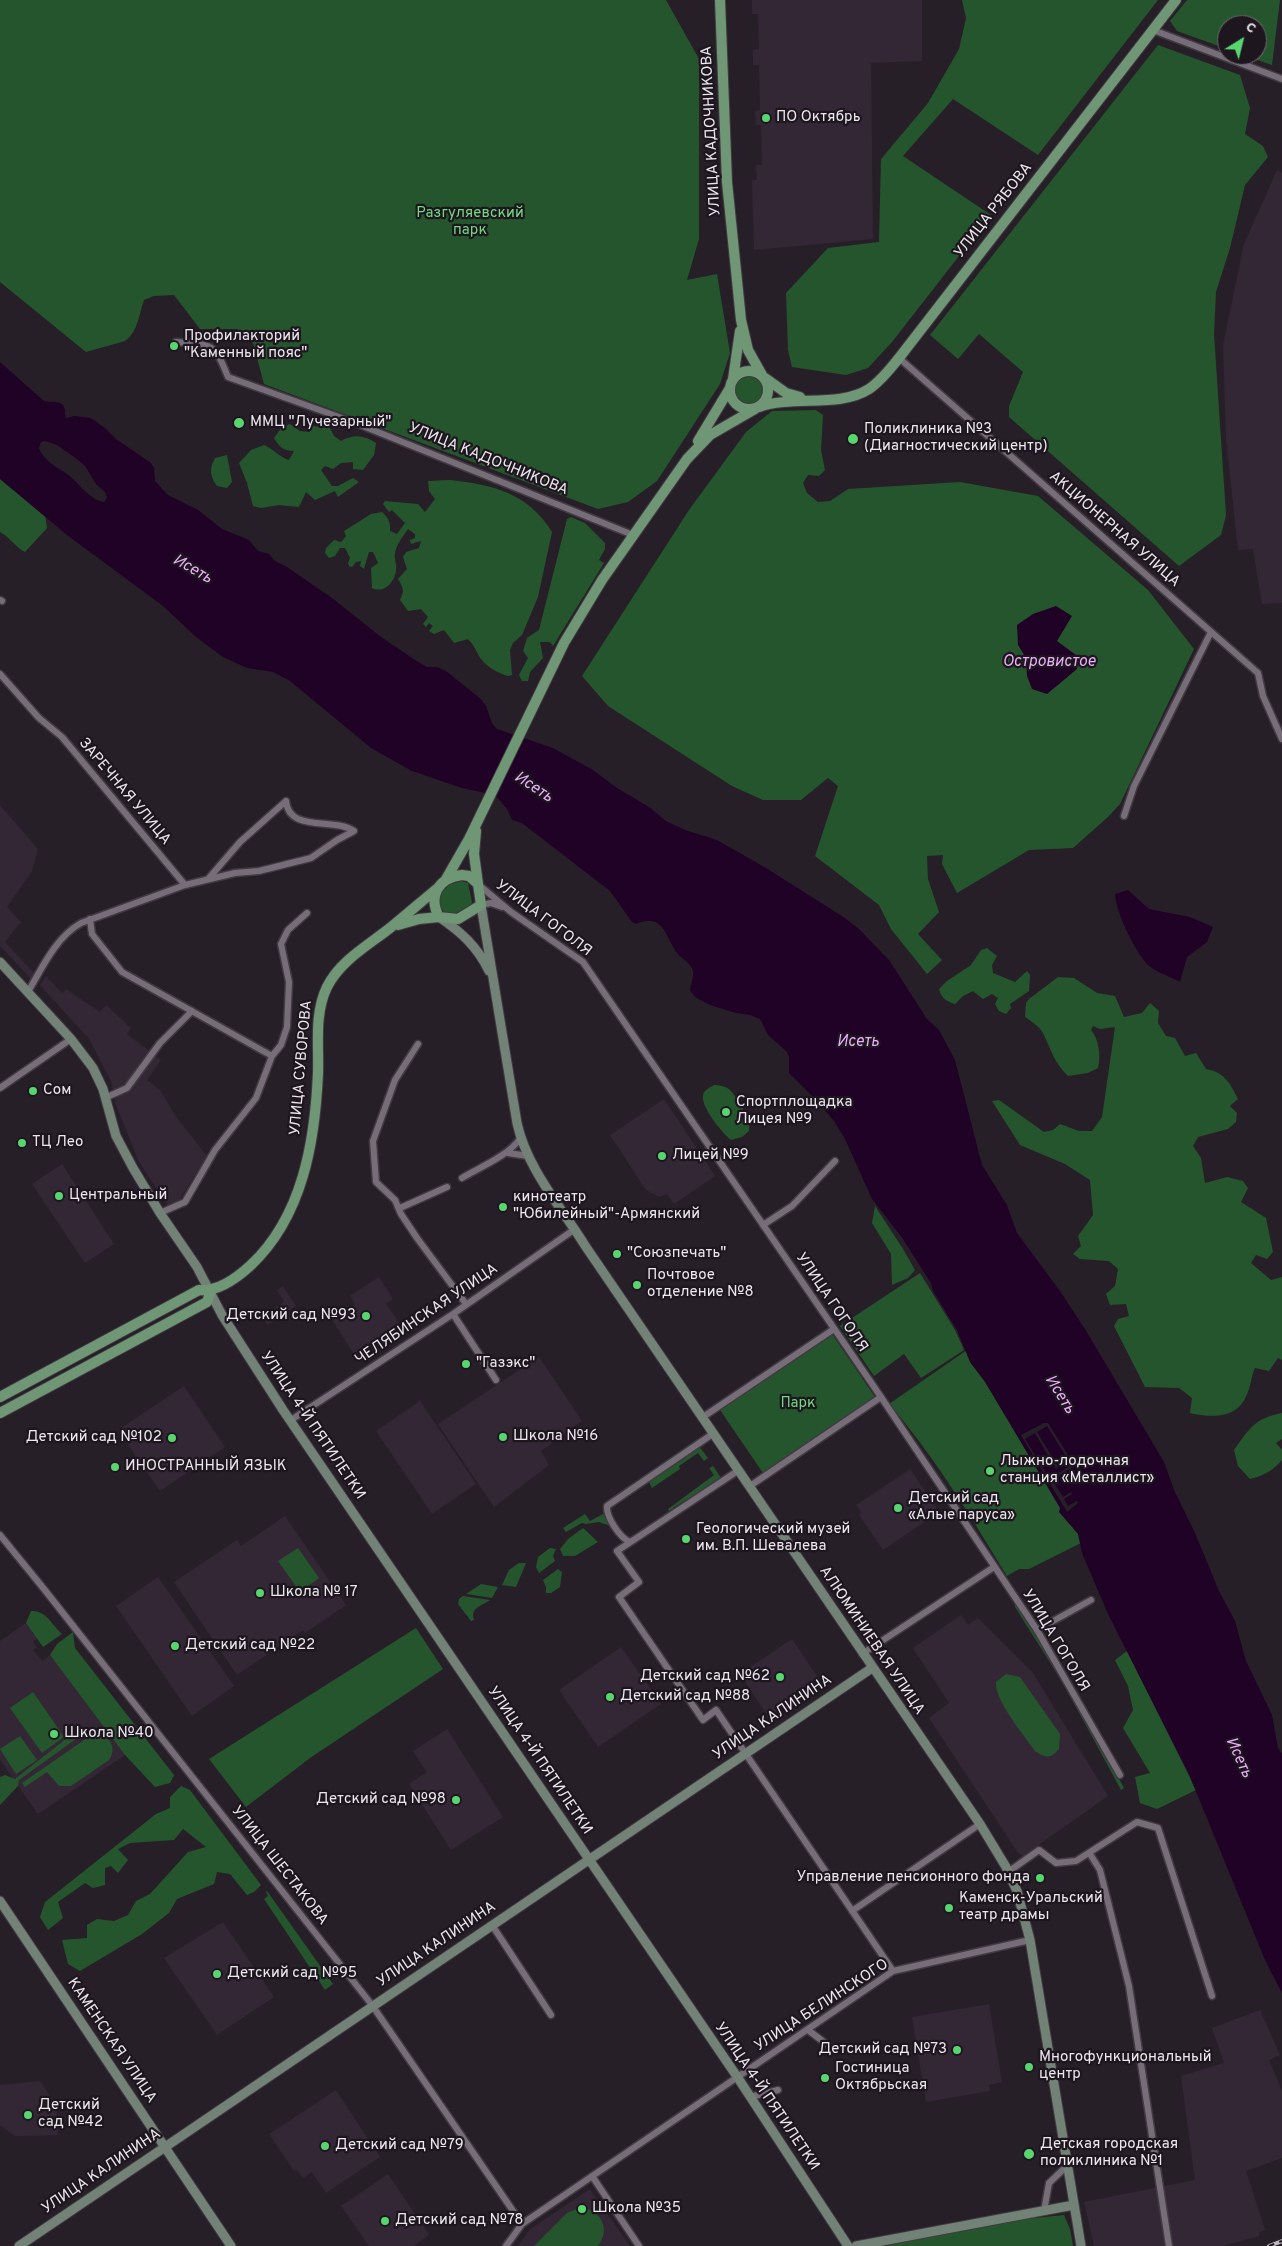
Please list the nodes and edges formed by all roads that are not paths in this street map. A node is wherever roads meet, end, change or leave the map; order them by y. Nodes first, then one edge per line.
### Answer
1 (720, 0) edge
2 (1176, 0) edge
3 (1154, 30) junction
4 (1282, 79) edge
5 (741, 320) junction
6 (176, 342) dead end
7 (899, 358) junction
8 (763, 377) junction
9 (731, 384) junction
10 (811, 399) junction
11 (757, 408) junction
12 (687, 459) junction
13 (633, 535) junction
14 (1211, 632) junction
15 (0, 674) edge
16 (1282, 739) edge
17 (482, 810) junction
18 (1124, 816) dead end
19 (209, 878) junction
20 (442, 884) junction
21 (478, 884) junction
22 (185, 885) junction
23 (481, 906) junction
24 (511, 912) junction
25 (307, 913) dead end
26 (439, 917) junction
27 (90, 919) junction
28 (390, 928) junction
29 (0, 962) edge
30 (494, 985) junction
31 (28, 992) junction
32 (192, 1011) junction
33 (71, 1039) junction
34 (418, 1044) dead end
35 (272, 1056) junction
36 (0, 1088) edge
37 (105, 1098) junction
38 (520, 1139) junction
39 (508, 1152) junction
40 (528, 1156) junction
41 (835, 1161) dead end
42 (462, 1178) dead end
43 (447, 1187) dead end
44 (400, 1208) junction
45 (160, 1213) junction
46 (763, 1225) junction
47 (575, 1229) junction
48 (211, 1291) junction
49 (466, 1304) junction
50 (453, 1314) junction
51 (834, 1329) junction
52 (496, 1380) dead end
53 (0, 1396) edge
54 (881, 1398) junction
55 (0, 1413) edge
56 (703, 1417) junction
57 (291, 1420) junction
58 (714, 1433) junction
59 (739, 1470) junction
60 (750, 1486) junction
61 (0, 1535) edge
62 (630, 1542) junction
63 (994, 1567) junction
64 (1091, 1600) dead end
65 (1037, 1630) junction
66 (862, 1654) junction
67 (872, 1668) junction
68 (746, 1753) junction
69 (1120, 1775) dead end
70 (980, 1824) junction
71 (1090, 1854) junction
72 (589, 1860) junction
73 (1008, 1872) junction
74 (0, 1901) edge
75 (852, 1911) junction
76 (492, 1925) junction
77 (1030, 1940) junction
78 (893, 1971) junction
79 (1212, 1996) dead end
80 (372, 2005) junction
81 (551, 2015) dead end
82 (808, 2030) junction
83 (829, 2046) dead end
84 (738, 2078) junction
85 (778, 2090) dead end
86 (750, 2097) junction
87 (165, 2146) junction
88 (1068, 2165) junction
89 (592, 2176) junction
90 (1074, 2205) junction
91 (1044, 2211) junction
92 (522, 2224) junction
93 (1081, 2242) edge
94 (229, 2245) edge
95 (19, 2246) edge
96 (506, 2246) edge
97 (640, 2246) edge
98 (848, 2246) edge
99 (856, 2246) edge
100 (1169, 2246) edge

1 - 5 main road, УЛИЦА КАДОЧНИКОВА
2 - 3 main road, УЛИЦА РЯБОВА
3 - 4 street
3 - 7 main road, УЛИЦА РЯБОВА
5 - 8 main road
5 - 9 main road
6 - 13 street, УЛИЦА КАДОЧНИКОВА
7 - 10 main road, УЛИЦА РЯБОВА
7 - 14 street, АКЦИОНЕРНАЯ УЛИЦА
8 - 9 main road
8 - 10 main road
8 - 11 main road
9 - 11 main road
9 - 12 main road
10 - 11 main road
11 - 12 main road
12 - 13 main road
13 - 17 main road
14 - 16 street, АКЦИОНЕРНАЯ УЛИЦА
14 - 18 street
15 - 22 street, ЗАРЕЧНАЯ УЛИЦА
17 - 20 main road
17 - 21 main road
19 - 19 street
19 - 22 street
20 - 21 main road
20 - 26 main road
20 - 28 main road, УЛИЦА СУВОРОВА
21 - 23 main road
21 - 24 street, УЛИЦА ГОГОЛЯ
22 - 27 street
23 - 24 street
23 - 26 main road
23 - 30 main road
24 - 46 street, УЛИЦА ГОГОЛЯ
25 - 35 street
26 - 28 main road
26 - 30 main road
27 - 31 street
27 - 32 street
28 - 48 main road, УЛИЦА СУВОРОВА
29 - 31 main road, УЛИЦА 4-Й ПЯТИЛЕТКИ
30 - 38 main road, АЛЮМИНИЕВАЯ УЛИЦА
31 - 33 main road, УЛИЦА 4-Й ПЯТИЛЕТКИ
32 - 35 street
32 - 37 street
33 - 36 street
33 - 37 main road, УЛИЦА 4-Й ПЯТИЛЕТКИ
34 - 44 street
35 - 45 street
37 - 45 main road, УЛИЦА 4-Й ПЯТИЛЕТКИ
38 - 39 street
38 - 40 main road, АЛЮМИНИЕВАЯ УЛИЦА
39 - 40 street
39 - 42 street
40 - 47 main road, АЛЮМИНИЕВАЯ УЛИЦА
41 - 46 street
43 - 44 street
44 - 49 street
45 - 48 main road, УЛИЦА 4-Й ПЯТИЛЕТКИ
46 - 51 street, УЛИЦА ГОГОЛЯ
47 - 49 street, ЧЕЛЯБИНСКАЯ УЛИЦА
47 - 56 main road, АЛЮМИНИЕВАЯ УЛИЦА
48 - 53 main road, УЛИЦА СУВОРОВА
48 - 55 main road, УЛИЦА СУВОРОВА
48 - 57 main road, УЛИЦА 4-Й ПЯТИЛЕТКИ
49 - 50 street, ЧЕЛЯБИНСКАЯ УЛИЦА
50 - 52 street
50 - 57 street, ЧЕЛЯБИНСКАЯ УЛИЦА
51 - 54 street, УЛИЦА ГОГОЛЯ
51 - 56 street
54 - 60 street
54 - 63 street, УЛИЦА ГОГОЛЯ
56 - 58 main road, АЛЮМИНИЕВАЯ УЛИЦА
57 - 72 main road, УЛИЦА 4-Й ПЯТИЛЕТКИ
58 - 59 main road, АЛЮМИНИЕВАЯ УЛИЦА
58 - 62 street
59 - 60 main road, АЛЮМИНИЕВАЯ УЛИЦА
59 - 62 street
60 - 66 main road, АЛЮМИНИЕВАЯ УЛИЦА
61 - 80 street, УЛИЦА ШЕСТАКОВА
62 - 68 street
63 - 65 street, УЛИЦА ГОГОЛЯ
63 - 66 street
64 - 65 street
65 - 69 street, УЛИЦА ГОГОЛЯ
66 - 67 main road, АЛЮМИНИЕВАЯ УЛИЦА
67 - 68 main road, УЛИЦА КАЛИНИНА
67 - 70 main road, АЛЮМИНИЕВАЯ УЛИЦА
68 - 72 main road, УЛИЦА КАЛИНИНА
68 - 75 street
70 - 73 main road, АЛЮМИНИЕВАЯ УЛИЦА
70 - 75 street
71 - 73 street
71 - 79 street
71 - 100 street
72 - 76 main road, УЛИЦА КАЛИНИНА
72 - 84 main road, УЛИЦА 4-Й ПЯТИЛЕТКИ
73 - 77 main road, АЛЮМИНИЕВАЯ УЛИЦА
74 - 87 main road, КАМЕНСКАЯ УЛИЦА
75 - 78 street
76 - 80 main road, УЛИЦА КАЛИНИНА
76 - 81 street
77 - 78 street, УЛИЦА БЕЛИНСКОГО
77 - 88 main road, АЛЮМИНИЕВАЯ УЛИЦА
78 - 82 street, УЛИЦА БЕЛИНСКОГО
80 - 87 main road, УЛИЦА КАЛИНИНА
80 - 92 street, УЛИЦА ШЕСТАКОВА
82 - 83 street
82 - 84 street, УЛИЦА БЕЛИНСКОГО
84 - 86 main road, УЛИЦА 4-Й ПЯТИЛЕТКИ
84 - 89 street, УЛИЦА БЕЛИНСКОГО
85 - 86 street
86 - 98 main road, УЛИЦА 4-Й ПЯТИЛЕТКИ
87 - 94 main road, КАМЕНСКАЯ УЛИЦА
87 - 95 main road, УЛИЦА КАЛИНИНА
88 - 90 main road, АЛЮМИНИЕВАЯ УЛИЦА
88 - 91 street
89 - 92 street, УЛИЦА БЕЛИНСКОГО
89 - 97 street
90 - 91 main road
90 - 93 main road, АЛЮМИНИЕВАЯ УЛИЦА
91 - 99 main road
92 - 96 street, УЛИЦА БЕЛИНСКОГО

